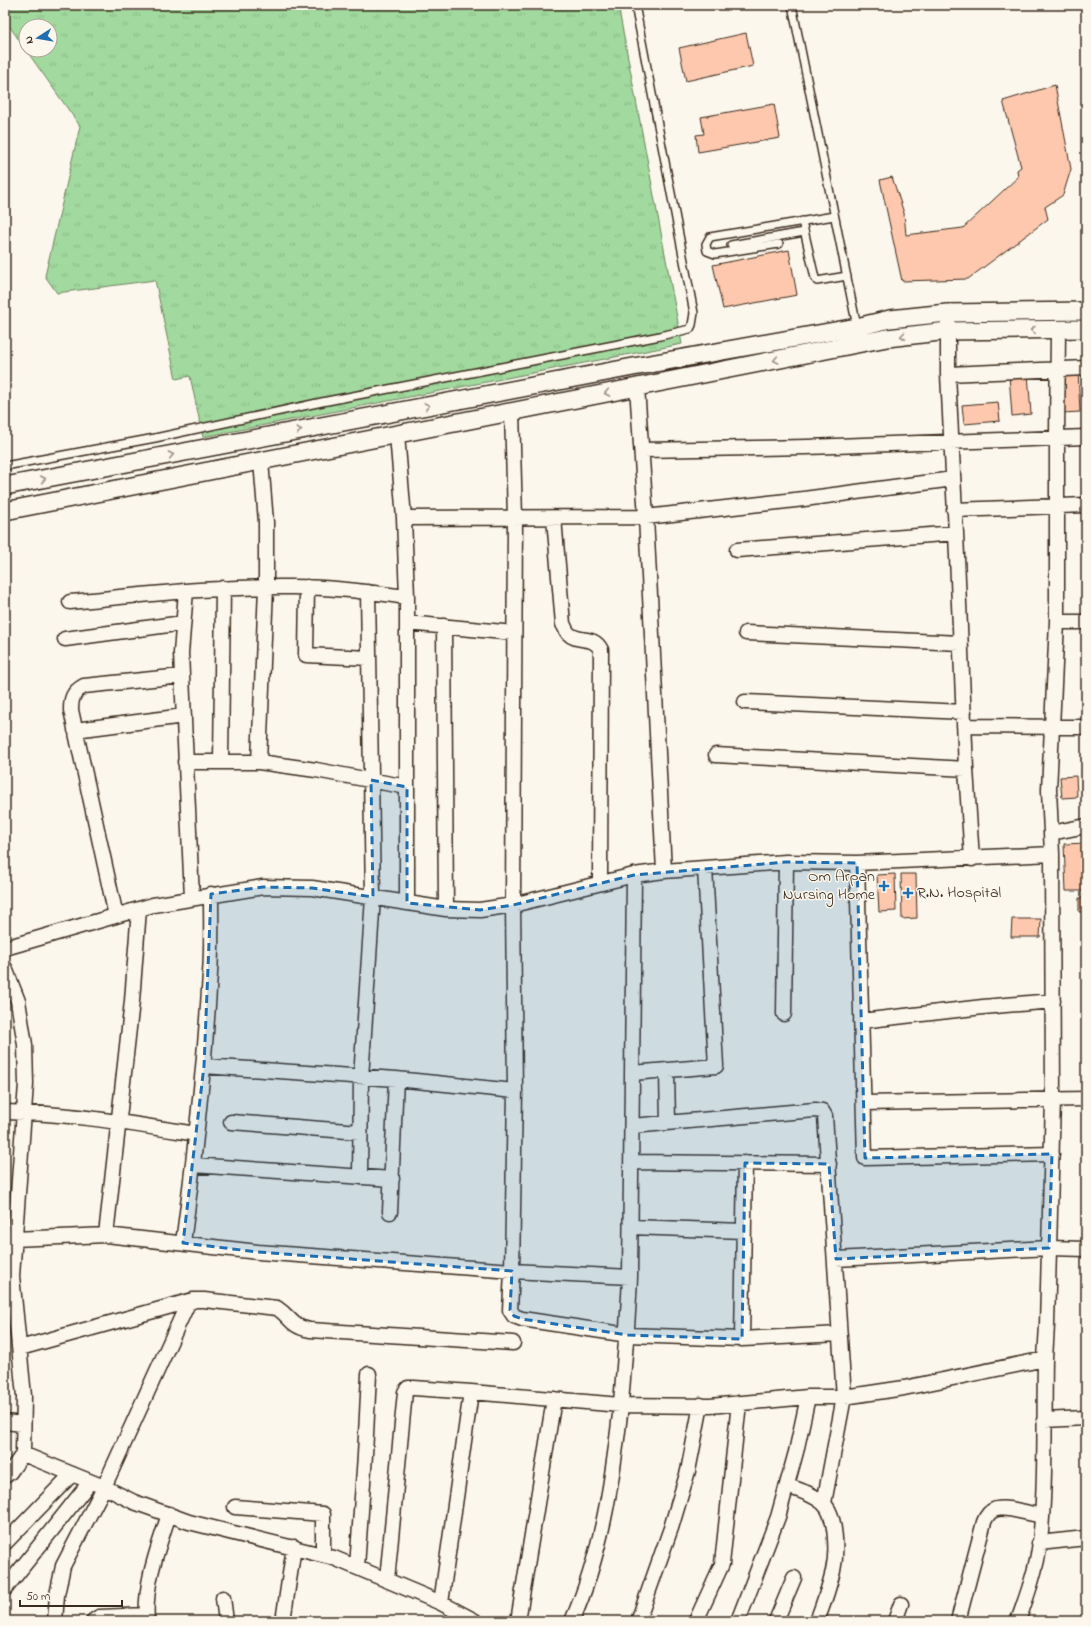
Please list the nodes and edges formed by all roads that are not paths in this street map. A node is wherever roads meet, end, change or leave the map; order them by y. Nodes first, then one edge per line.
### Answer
1 (635, 5) edge
2 (792, 5) edge
3 (834, 216) junction
4 (802, 221) junction
5 (804, 232) junction
6 (779, 244) dead end
7 (731, 245) dead end
8 (847, 276) junction
9 (1086, 311) edge
10 (947, 313) junction
11 (857, 327) junction
12 (1058, 329) junction
13 (1086, 329) edge
14 (948, 331) junction
15 (1086, 368) edge
16 (1058, 369) junction
17 (948, 374) junction
18 (637, 387) junction
19 (512, 412) junction
20 (397, 434) junction
21 (1057, 437) junction
22 (1086, 437) edge
23 (951, 441) junction
24 (642, 450) junction
25 (261, 461) junction
26 (5, 466) edge
27 (952, 479) junction
28 (5, 486) edge
29 (1057, 505) junction
30 (1086, 505) edge
31 (954, 510) junction
32 (5, 511) edge
33 (515, 517) junction
34 (646, 517) junction
35 (404, 518) junction
36 (554, 518) junction
37 (956, 533) junction
38 (738, 550) dead end
39 (266, 586) junction
40 (307, 587) junction
41 (223, 588) junction
42 (186, 591) junction
43 (368, 592) junction
44 (407, 597) junction
45 (70, 602) dead end
46 (1057, 622) junction
47 (1086, 622) edge
48 (183, 623) junction
49 (407, 623) junction
50 (444, 626) junction
51 (746, 633) dead end
52 (514, 634) junction
53 (65, 638) dead end
54 (960, 643) junction
55 (369, 658) junction
56 (182, 676) junction
57 (745, 702) dead end
58 (964, 712) junction
59 (184, 716) junction
60 (964, 726) junction
61 (1051, 726) junction
62 (1086, 727) edge
63 (75, 730) junction
64 (716, 755) dead end
65 (185, 762) junction
66 (221, 762) junction
67 (259, 762) junction
68 (966, 769) junction
69 (371, 780) junction
70 (407, 787) junction
71 (1086, 826) edge
72 (1051, 833) junction
73 (1052, 854) junction
74 (972, 859) junction
75 (786, 862) junction
76 (857, 863) junction
77 (705, 868) junction
78 (664, 871) junction
79 (634, 875) junction
80 (600, 883) junction
81 (211, 894) junction
82 (192, 898) junction
83 (373, 898) junction
84 (407, 903) junction
85 (513, 906) junction
86 (139, 909) junction
87 (446, 909) junction
88 (116, 916) junction
89 (5, 948) edge
90 (5, 968) edge
91 (1053, 1001) junction
92 (784, 1014) dead end
93 (861, 1022) junction
94 (204, 1066) junction
95 (667, 1071) junction
96 (632, 1074) junction
97 (361, 1078) junction
98 (396, 1080) junction
99 (514, 1091) junction
100 (1053, 1099) junction
101 (1086, 1099) edge
102 (864, 1104) junction
103 (5, 1112) edge
104 (24, 1113) junction
105 (119, 1122) junction
106 (231, 1122) dead end
107 (668, 1123) junction
108 (632, 1126) junction
109 (360, 1132) junction
110 (196, 1134) junction
111 (1052, 1154) junction
112 (631, 1162) junction
113 (745, 1163) junction
114 (829, 1164) junction
115 (193, 1165) junction
116 (360, 1176) junction
117 (392, 1179) junction
118 (390, 1212) dead end
119 (630, 1227) junction
120 (743, 1231) junction
121 (106, 1235) junction
122 (14, 1239) junction
123 (183, 1243) junction
124 (1048, 1248) junction
125 (1086, 1249) edge
126 (836, 1259) junction
127 (512, 1271) junction
128 (630, 1277) junction
129 (195, 1300) junction
130 (10, 1309) edge
131 (840, 1334) junction
132 (628, 1335) junction
133 (742, 1339) junction
134 (513, 1343) dead end
135 (20, 1348) junction
136 (1045, 1359) junction
137 (369, 1374) dead end
138 (471, 1392) junction
139 (844, 1396) junction
140 (808, 1397) junction
141 (554, 1399) junction
142 (739, 1403) junction
143 (620, 1405) junction
144 (701, 1405) junction
145 (1086, 1418) edge
146 (1044, 1420) junction
147 (5, 1422) edge
148 (23, 1424) junction
149 (22, 1454) junction
150 (72, 1474) junction
151 (5, 1476) edge
152 (90, 1482) junction
153 (787, 1486) junction
154 (104, 1487) junction
155 (824, 1503) junction
156 (235, 1507) dead end
157 (169, 1514) junction
158 (1042, 1516) junction
159 (1086, 1538) edge
160 (5, 1543) edge
161 (1040, 1543) junction
162 (294, 1547) junction
163 (323, 1555) junction
164 (357, 1568) junction
165 (794, 1578) dead end
166 (386, 1580) junction
167 (5, 1589) edge
168 (223, 1598) dead end
169 (441, 1603) junction
170 (901, 1604) dead end
171 (147, 1618) edge
172 (469, 1620) edge
173 (55, 1621) edge
174 (93, 1621) edge
175 (226, 1621) edge
176 (284, 1621) edge
177 (518, 1621) edge
178 (572, 1621) edge
179 (638, 1621) edge
180 (696, 1621) edge
181 (738, 1621) edge
182 (776, 1621) edge
183 (817, 1621) edge
184 (895, 1621) edge
185 (958, 1621) edge
186 (1018, 1621) edge

1 - 26 lane
2 - 3 lane
3 - 4 lane
3 - 8 lane
4 - 5 lane
4 - 6 lane
5 - 7 lane
5 - 8 lane
8 - 11 lane
9 - 10 street
10 - 11 street
10 - 14 street
28 -> 11 street
12 - 13 street
12 -> 14 street
12 - 16 street
14 - 17 street
14 -> 18 street
15 - 16 street
16 - 17 street
16 - 21 street
17 - 23 street
18 -> 19 street
18 - 24 street
19 - 20 street
19 - 33 street
20 - 25 street
20 - 35 street
21 - 22 street
21 - 23 street
21 - 29 street
23 - 24 street
23 - 27 street
24 - 34 street
25 - 32 street
25 - 39 street
27 - 31 street
27 - 34 street
29 - 30 street
29 - 31 street
29 - 46 street
31 - 37 street
33 - 35 street
33 - 36 street
33 - 52 street
34 - 36 street
34 - 78 street
35 - 44 street
36 - 80 street
37 - 38 street
37 - 54 street
39 - 40 street
39 - 41 street
39 - 67 street
40 - 43 street
40 - 55 street
41 - 42 street
41 - 66 street
42 - 45 street
42 - 48 street
43 - 44 street
43 - 55 street
44 - 49 street
46 - 47 street
46 - 61 street
48 - 53 street
48 - 56 street
49 - 50 street
49 - 70 street
50 - 52 street
50 - 87 street
51 - 54 street
52 - 85 street
54 - 58 street
55 - 69 street
56 - 59 street
56 - 63 street
57 - 58 street
58 - 60 street
59 - 63 street
59 - 65 street
60 - 61 street
60 - 68 street
61 - 62 street
61 - 72 street
63 - 88 street
64 - 68 street
65 - 66 street
65 - 82 street
66 - 67 street
67 - 69 street
68 - 74 street
69 - 70 street
69 - 83 street
70 - 84 street
71 - 72 street
72 - 73 street
73 - 74 street
73 - 91 street
74 - 76 street
75 - 76 street
75 - 77 street
75 - 92 street
76 - 93 street
77 - 78 street
77 - 95 street
78 - 79 street
79 - 80 street
79 - 96 street
80 - 85 street
81 - 82 street
81 - 83 street
81 - 94 street
82 - 86 street
83 - 84 street
83 - 97 street
84 - 87 street
85 - 87 street
85 - 99 street
86 - 88 street
86 - 105 street
88 - 89 street
90 - 104 street
91 - 93 street
91 - 100 street
93 - 102 street
94 - 97 street
94 - 110 street
95 - 96 street
95 - 107 street
96 - 108 street
97 - 98 street
97 - 109 street
98 - 99 street
98 - 117 street
99 - 127 street
100 - 101 street
100 - 102 street
100 - 111 street
102 - 111 street
103 - 104 street
104 - 105 street
104 - 122 street
105 - 110 street
105 - 121 street
106 - 109 street
107 - 108 street
107 - 114 street
108 - 112 street
109 - 116 street
110 - 115 street
111 - 124 street
112 - 113 street
112 - 119 street
113 - 114 street
113 - 120 street
114 - 126 street
115 - 116 street
115 - 123 street
116 - 117 street
117 - 118 street
119 - 120 street
119 - 128 street
120 - 133 street
121 - 122 street
121 - 123 street
122 - 130 street
123 - 127 street
124 - 125 street
124 - 126 street
124 - 136 street
126 - 131 street
127 - 128 street
127 - 132 street
128 - 132 street
129 - 134 street
129 - 135 street
129 - 154 street
130 - 135 street
131 - 133 street
131 - 139 street
132 - 133 street
132 - 143 street
135 - 148 street
136 - 139 street
136 - 146 street
137 - 164 street
138 - 141 street
138 - 166 street
138 - 169 street
139 - 140 street
139 - 155 street
140 - 142 street
140 - 153 street
141 - 143 street
141 - 177 street
142 - 144 street
142 - 180 street
143 - 144 street
143 - 178 street
144 - 179 street
145 - 146 street
146 - 158 street
147 - 148 street
148 - 149 street
149 - 150 street
149 - 151 street
150 - 152 street
150 - 160 street
152 - 154 street
152 - 167 street
153 - 155 street
153 - 181 street
154 - 157 street
154 - 173 street
155 - 183 street
156 - 163 street
157 - 162 street
157 - 171 street
158 - 161 street
158 - 185 street
159 - 161 street
161 - 186 street
162 - 163 street
162 - 176 street
163 - 164 street
164 - 166 street
165 - 182 street
166 - 169 street
168 - 175 street
169 - 172 street
170 - 184 street
171 - 174 street

